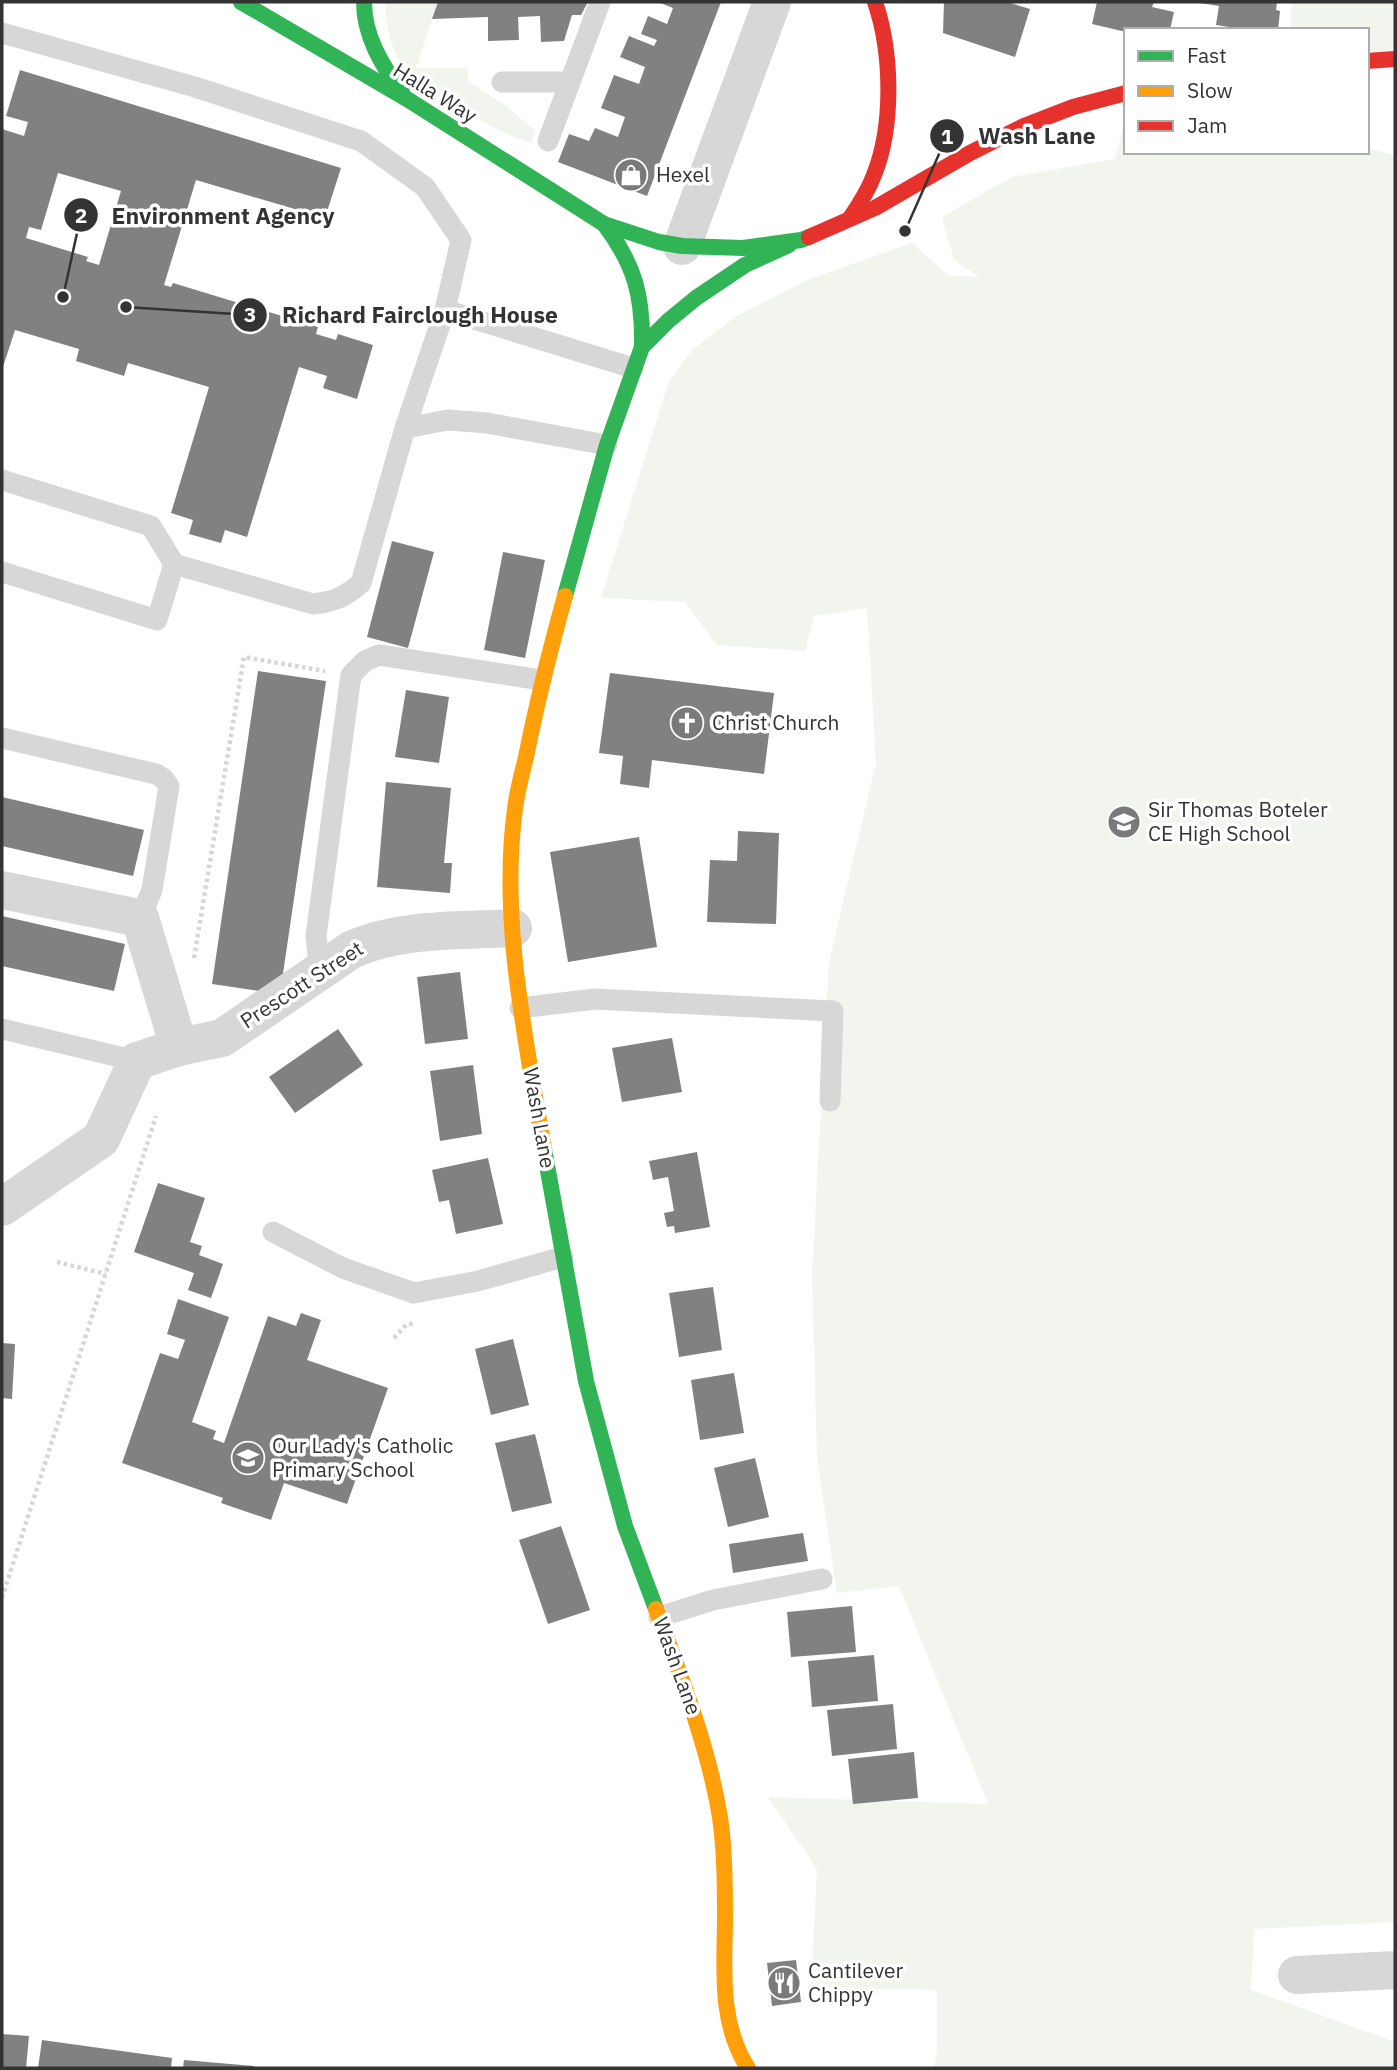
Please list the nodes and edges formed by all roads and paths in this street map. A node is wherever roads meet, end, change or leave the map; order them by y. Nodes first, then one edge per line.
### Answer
1 (241, 2) edge
2 (600, 2) edge
3 (772, 2) edge
4 (875, 2) edge
5 (362, 5) edge
6 (2, 33) edge
7 (1395, 59) edge
8 (1369, 61) edge
9 (502, 82) dead end
10 (570, 82) junction
11 (1124, 94) edge
12 (407, 99) junction
13 (548, 141) dead end
14 (850, 218) junction
15 (604, 224) junction
16 (801, 240) junction
17 (682, 246) junction
18 (444, 310) junction
19 (642, 347) junction
20 (633, 368) junction
21 (405, 428) junction
22 (607, 445) junction
23 (2, 480) edge
24 (174, 564) junction
25 (2, 572) edge
26 (351, 675) junction
27 (541, 680) junction
28 (2, 738) edge
29 (2, 890) edge
30 (140, 918) junction
31 (513, 928) junction
32 (192, 966) dead end
33 (320, 972) junction
34 (520, 1008) junction
35 (2, 1030) edge
36 (179, 1046) junction
37 (137, 1061) junction
38 (830, 1101) dead end
39 (158, 1110) dead end
40 (2, 1207) edge
41 (273, 1231) dead end
42 (563, 1257) junction
43 (57, 1262) dead end
44 (106, 1274) junction
45 (822, 1579) dead end
46 (2, 1598) edge
47 (659, 1617) junction
48 (1395, 1970) edge
49 (1297, 1975) dead end
50 (743, 2061) edge
51 (724, 2067) edge

1 - 12 main road, Halla Way
2 - 10 lane
3 - 17 street
4 - 14 main road
5 - 12 main road
6 - 18 lane
7 - 8 main road
9 - 10 lane
10 - 13 lane
11 - 14 main road, Wash Lane
12 - 15 main road, Halla Way
14 - 16 main road, Wash Lane
15 - 17 main road, Halla Way
15 - 19 main road, Halla Way
16 - 17 main road, Halla Way
16 - 19 main road, Wash Lane
18 - 20 lane
18 - 21 lane
19 - 20 main road, Wash Lane
20 - 22 main road, Wash Lane
21 - 22 lane
21 - 24 lane
22 - 27 main road, Wash Lane
23 - 24 lane
24 - 25 lane
26 - 27 lane
26 - 32 path
26 - 33 lane
27 - 31 main road, Wash Lane
28 - 30 lane
29 - 30 street
30 - 36 street
31 - 33 street, Prescott Street
31 - 34 main road, Wash Lane
33 - 36 street, Prescott Street
34 - 38 lane
34 - 42 main road, Wash Lane
35 - 37 lane
36 - 37 street, Prescott Street
37 - 40 street
39 - 44 path
41 - 42 lane
42 - 47 main road, Wash Lane
43 - 44 path
44 - 46 path
45 - 47 lane
47 - 50 main road, Wash Lane
48 - 49 street
50 - 51 main road, Wash Lane

